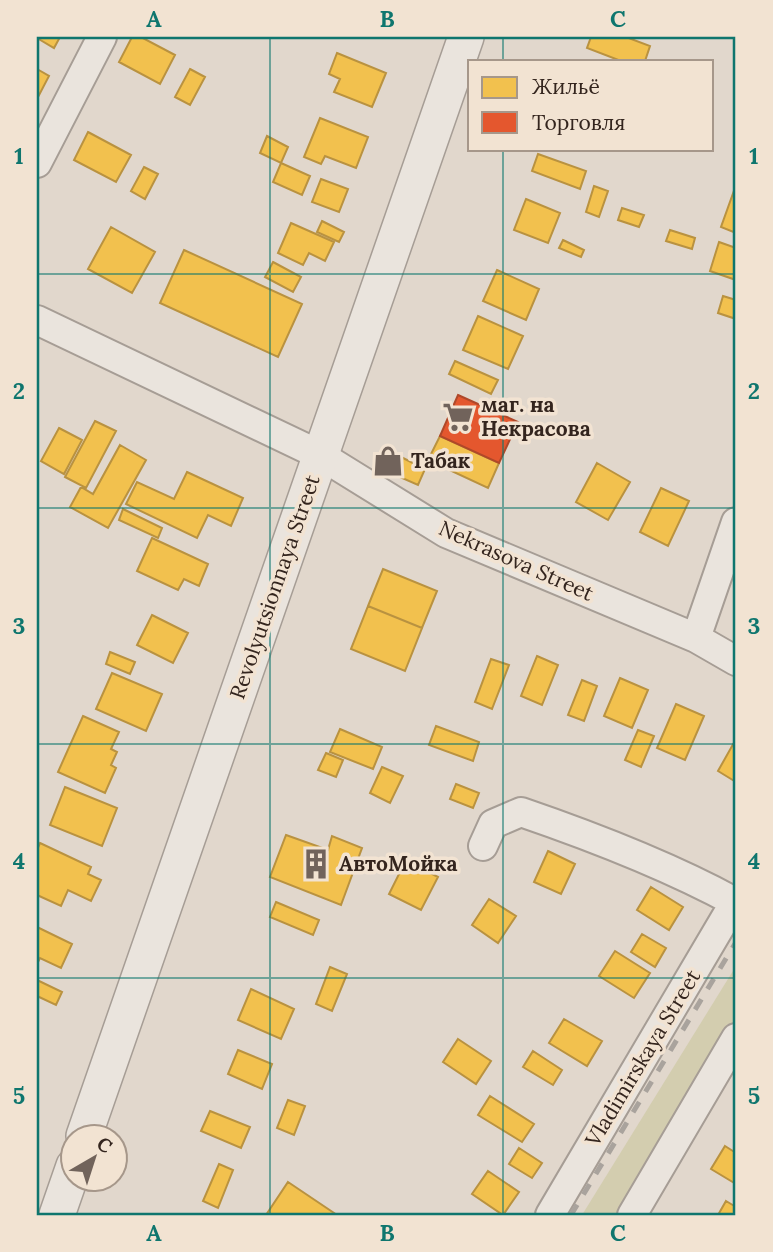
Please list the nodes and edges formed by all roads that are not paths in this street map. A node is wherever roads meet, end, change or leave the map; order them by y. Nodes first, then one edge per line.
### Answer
1 (102, 37) edge
2 (466, 37) edge
3 (37, 163) edge
4 (37, 320) edge
5 (320, 455) junction
6 (736, 522) edge
7 (696, 638) junction
8 (736, 661) edge
9 (483, 846) dead end
10 (736, 901) edge
11 (736, 1038) edge
12 (89, 1122) edge
13 (65, 1192) edge
14 (57, 1215) edge
15 (550, 1215) edge
16 (632, 1215) edge

1 - 3 street
2 - 5 street, Revolyutsionnaya Street
4 - 5 street, Nekrasova Street
5 - 7 street, Nekrasova Street
5 - 12 street, Revolyutsionnaya Street
6 - 7 street
7 - 8 street, Nekrasova Street
9 - 10 street, Vladimirskaya Street
10 - 15 street, Vladimirskaya Street
11 - 16 street
13 - 14 street

